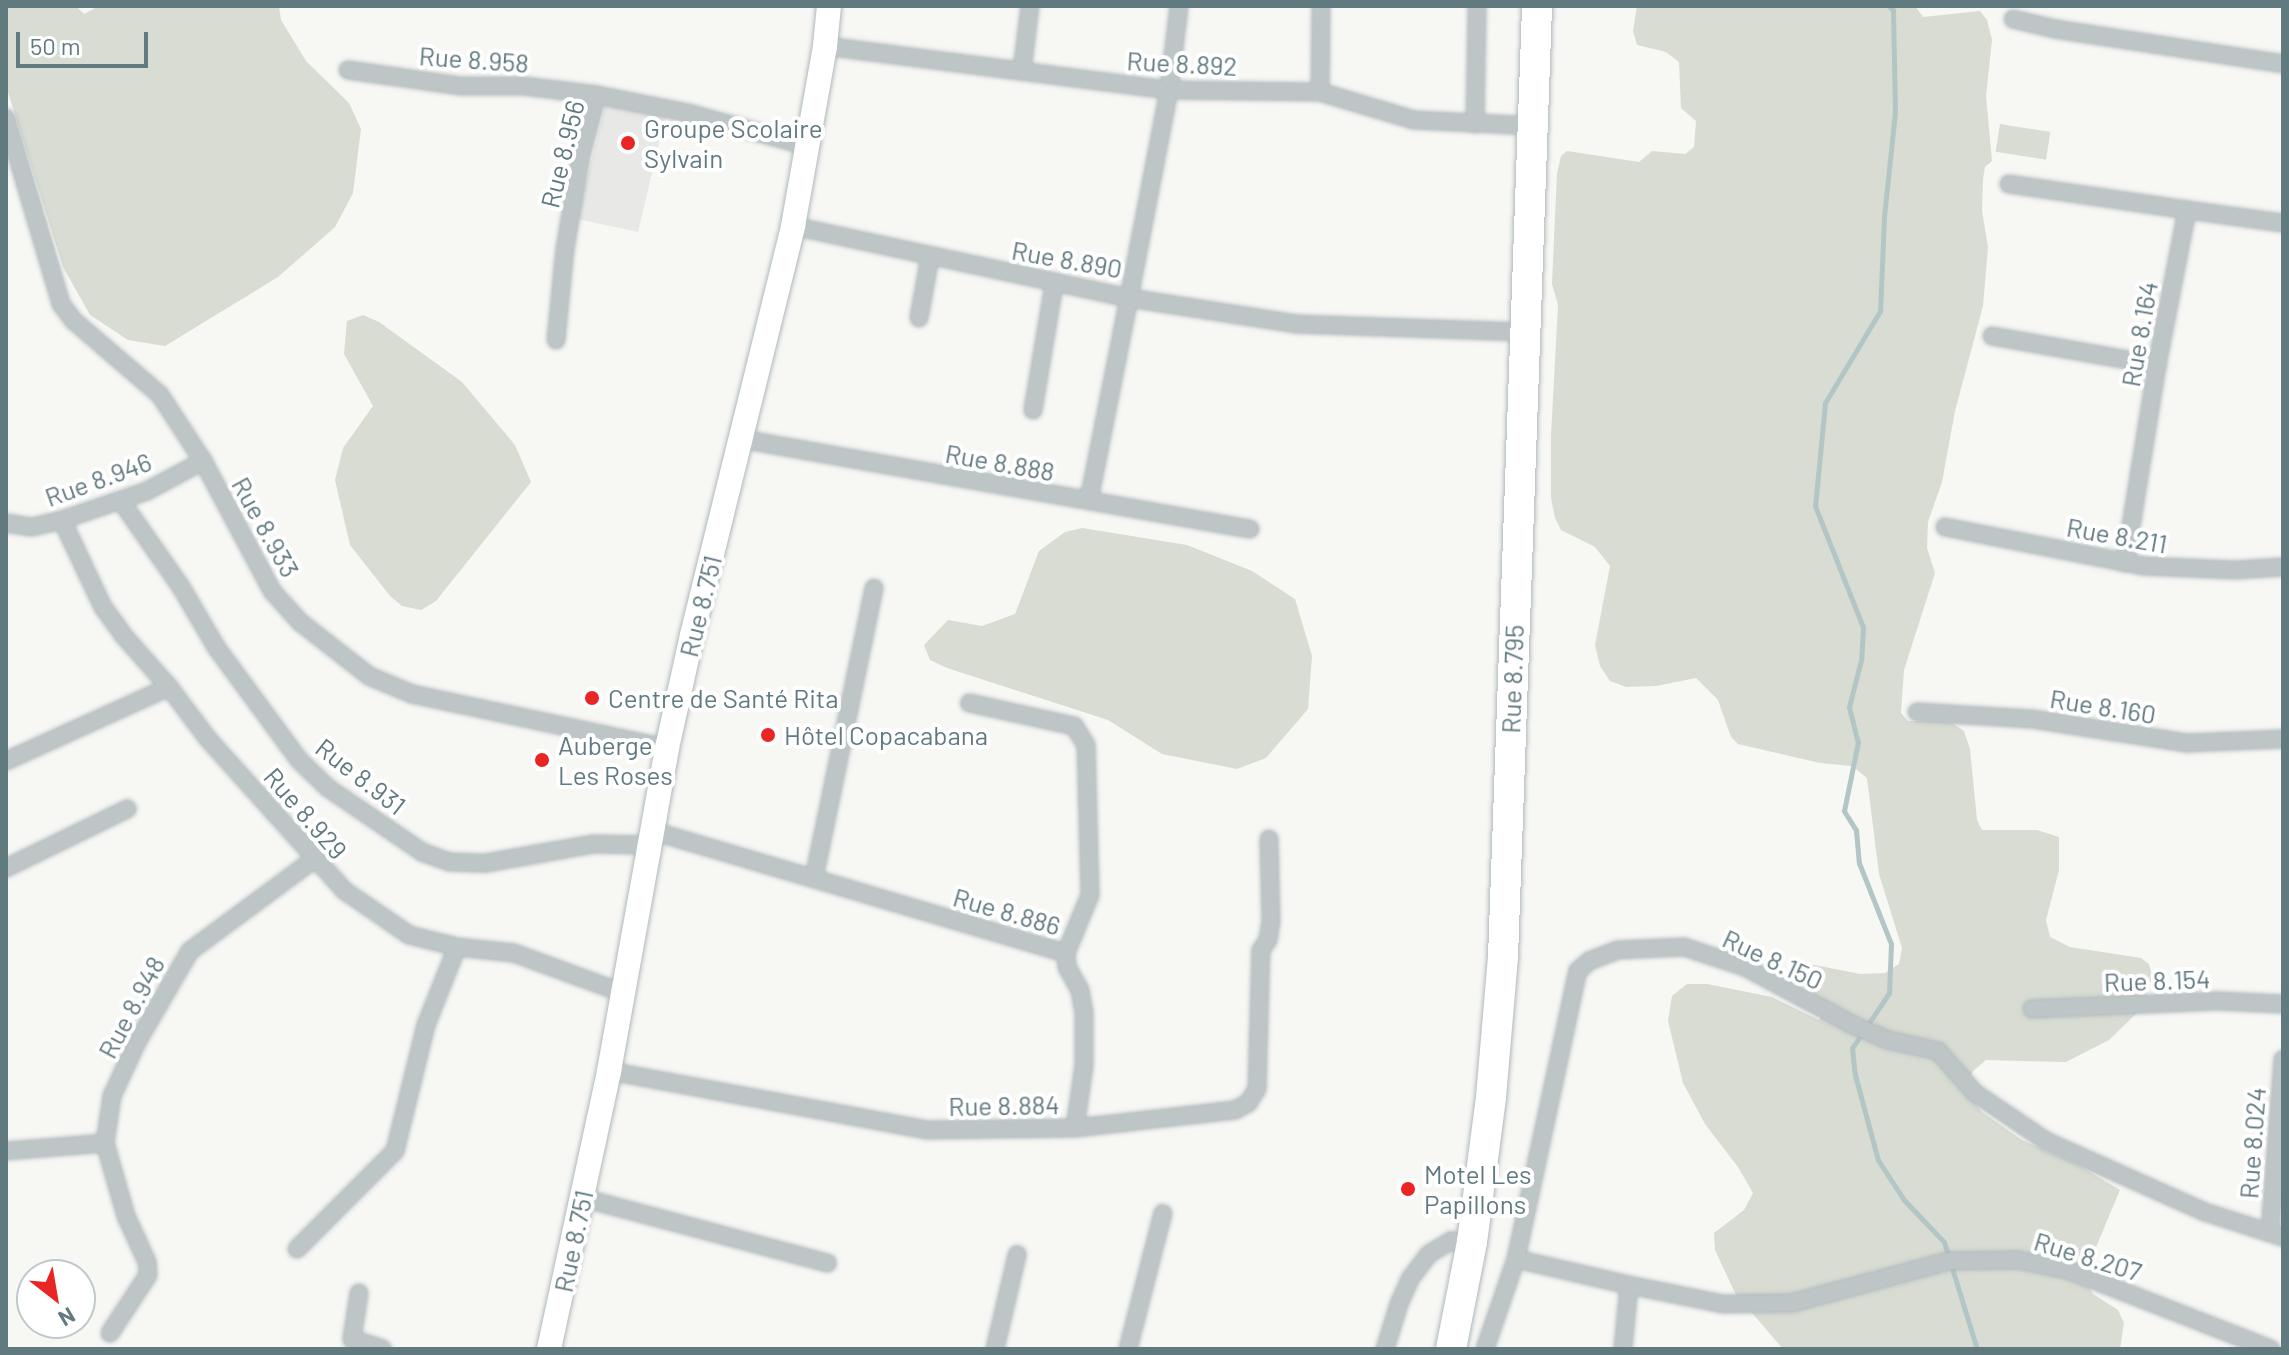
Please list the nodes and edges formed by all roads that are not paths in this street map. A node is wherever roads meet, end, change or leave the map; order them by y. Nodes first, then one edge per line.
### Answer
1 (829, 6) edge
2 (1030, 6) edge
3 (1179, 6) edge
4 (1321, 6) edge
5 (1477, 6) edge
6 (1537, 6) edge
7 (2013, 19) dead end
8 (825, 46) junction
9 (2283, 64) edge
10 (348, 70) dead end
11 (1022, 71) junction
12 (1169, 90) junction
13 (1320, 92) junction
14 (597, 95) junction
15 (6, 118) edge
16 (1475, 124) junction
17 (1535, 126) junction
18 (807, 146) junction
19 (2009, 184) dead end
20 (2187, 210) junction
21 (2283, 223) edge
22 (793, 226) junction
23 (930, 256) junction
24 (1054, 284) junction
25 (1129, 298) junction
26 (919, 318) dead end
27 (1523, 332) junction
28 (1992, 336) dead end
29 (556, 340) dead end
30 (2157, 365) junction
31 (1033, 410) dead end
32 (741, 439) junction
33 (203, 461) junction
34 (1087, 498) junction
35 (121, 501) junction
36 (62, 520) junction
37 (6, 523) edge
38 (1945, 527) dead end
39 (1250, 529) dead end
40 (2125, 563) junction
41 (2283, 567) edge
42 (874, 588) dead end
43 (169, 687) junction
44 (969, 703) dead end
45 (1917, 712) dead end
46 (2283, 739) edge
47 (667, 748) junction
48 (6, 761) edge
49 (127, 809) dead end
50 (651, 838) junction
51 (1269, 839) dead end
52 (313, 860) junction
53 (6, 868) edge
54 (814, 878) junction
55 (457, 947) junction
56 (1066, 953) junction
57 (623, 993) junction
58 (2283, 1004) edge
59 (2032, 1009) dead end
60 (2283, 1059) edge
61 (609, 1071) junction
62 (1075, 1128) junction
63 (105, 1143) junction
64 (6, 1151) edge
65 (583, 1198) junction
66 (1163, 1213) dead end
67 (2276, 1234) edge
68 (1472, 1242) junction
69 (297, 1249) dead end
70 (1017, 1255) dead end
71 (1516, 1259) junction
72 (828, 1263) dead end
73 (1629, 1285) junction
74 (359, 1293) dead end
75 (110, 1333) dead end
76 (382, 1349) edge
77 (549, 1349) edge
78 (995, 1349) edge
79 (1128, 1349) edge
80 (1385, 1349) edge
81 (1451, 1349) edge
82 (1485, 1349) edge
83 (1623, 1349) edge
84 (2271, 1349) edge

1 - 8 main road, Rue 8.751
2 - 11 street
3 - 12 street, Rue 8.890
4 - 13 street
5 - 16 street
6 - 17 highway, Rue 8.795
7 - 9 street
8 - 11 street, Rue 8.892
8 - 18 main road, Rue 8.751
10 - 14 street, Rue 8.958
11 - 12 street, Rue 8.892
12 - 13 street, Rue 8.892
12 - 25 street, Rue 8.890
13 - 16 street, Rue 8.892
14 - 18 street, Rue 8.956
14 - 29 street, Rue 8.956
15 - 33 street, Rue 8.933
16 - 17 street, Rue 8.892
17 - 27 highway, Rue 8.795
18 - 22 main road, Rue 8.751
19 - 20 street
20 - 21 street
20 - 30 street, Rue 8.164
22 - 23 street, Rue 8.890
22 - 32 main road, Rue 8.751
23 - 24 street, Rue 8.890
23 - 26 street
24 - 25 street, Rue 8.890
24 - 31 street
25 - 27 street
25 - 34 street
27 - 68 highway, Rue 8.795
28 - 30 street
30 - 40 street, Rue 8.164
32 - 34 street, Rue 8.888
32 - 47 main road, Rue 8.751
33 - 35 street, Rue 8.946
33 - 47 street, Rue 8.933
34 - 39 street, Rue 8.888
35 - 36 street, Rue 8.946
35 - 50 street, Rue 8.931
36 - 37 street, Rue 8.946
36 - 43 street, Rue 8.929
38 - 40 street, Rue 8.211
40 - 41 street, Rue 8.211
42 - 54 street
43 - 48 street
43 - 52 street, Rue 8.929
44 - 56 street, Rue 8.886
45 - 46 street, Rue 8.160
47 - 50 main road, Rue 8.751
49 - 53 street
50 - 54 street, Rue 8.886
50 - 57 main road, Rue 8.751
51 - 62 street, Rue 8.884
52 - 55 street, Rue 8.929
52 - 63 street, Rue 8.948
54 - 56 street, Rue 8.886
55 - 57 street, Rue 8.929
55 - 69 street
56 - 62 street
57 - 61 main road, Rue 8.751
58 - 59 street, Rue 8.154
60 - 67 street, Rue 8.024
61 - 62 street, Rue 8.884
61 - 65 main road, Rue 8.751
63 - 64 street
63 - 75 street
65 - 72 street
65 - 77 main road, Rue 8.751
66 - 79 street
67 - 71 street, Rue 8.150
68 - 80 street
68 - 81 highway, Rue 8.795
70 - 78 street
71 - 73 street, Rue 8.207
71 - 82 street, Rue 8.150
73 - 83 street
73 - 84 street, Rue 8.207
74 - 76 street

